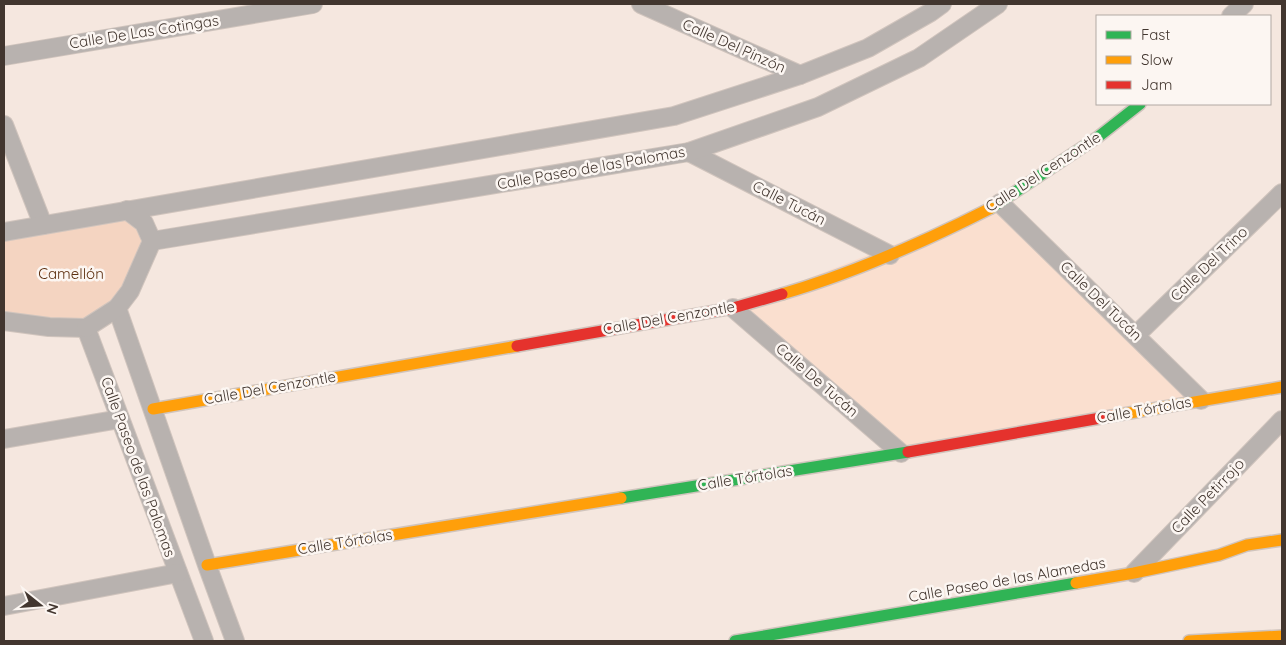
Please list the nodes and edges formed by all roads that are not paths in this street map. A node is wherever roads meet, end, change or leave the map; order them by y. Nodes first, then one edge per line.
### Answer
1 (313, 4) edge
2 (641, 4) edge
3 (942, 4) edge
4 (998, 4) edge
5 (1244, 4) edge
6 (1232, 15) edge
7 (4, 56) edge
8 (800, 76) junction
9 (1139, 105) edge
10 (4, 125) edge
11 (689, 152) junction
12 (1282, 193) edge
13 (1000, 203) junction
14 (127, 210) junction
15 (43, 225) junction
16 (4, 232) edge
17 (152, 242) junction
18 (890, 255) junction
19 (117, 308) junction
20 (733, 308) junction
21 (4, 321) edge
22 (86, 328) junction
23 (1136, 335) junction
24 (1282, 387) edge
25 (1201, 400) junction
26 (153, 409) junction
27 (120, 418) junction
28 (1282, 420) edge
29 (4, 439) edge
30 (901, 453) junction
31 (1282, 540) edge
32 (207, 565) junction
33 (1134, 573) junction
34 (178, 574) junction
35 (4, 606) edge
36 (1282, 636) edge
37 (204, 641) edge
38 (235, 641) edge
39 (735, 641) edge
40 (1189, 641) edge

1 - 7 street, Calle De Las Cotingas
2 - 8 street, Calle Del Pinzón
3 - 8 street
4 - 11 street, Calle Paseo de las Palomas
5 - 6 street
8 - 14 street
9 - 13 street, Calle Del Cenzontle
10 - 15 street
11 - 17 street, Calle Paseo de las Palomas
11 - 18 street, Calle Tucán
12 - 23 street, Calle Del Trino
13 - 18 street, Calle Del Cenzontle
13 - 23 street, Calle Del Tucán
14 - 15 street
14 - 17 street
15 - 16 street
17 - 19 street
18 - 20 street, Calle Del Cenzontle
19 - 22 street
19 - 26 street, Calle Paseo de las Palomas
20 - 26 street, Calle Del Cenzontle
20 - 30 street, Calle De Tucán
21 - 22 street
22 - 27 street, Calle Paseo de las Palomas
23 - 25 street, Calle Del Tucán
24 - 25 street, Calle Tórtolas
25 - 30 street, Calle Tórtolas
26 - 32 street, Calle Paseo de las Palomas
27 - 29 street
27 - 34 street, Calle Paseo de las Palomas
28 - 33 street, Calle Petirrojo
30 - 32 street, Calle Tórtolas
31 - 33 street, Calle Paseo de las Alamedas
32 - 38 street, Calle Paseo de las Palomas
33 - 39 street, Calle Paseo de las Alamedas
34 - 35 street
34 - 37 street, Calle Paseo de las Palomas
36 - 40 street

